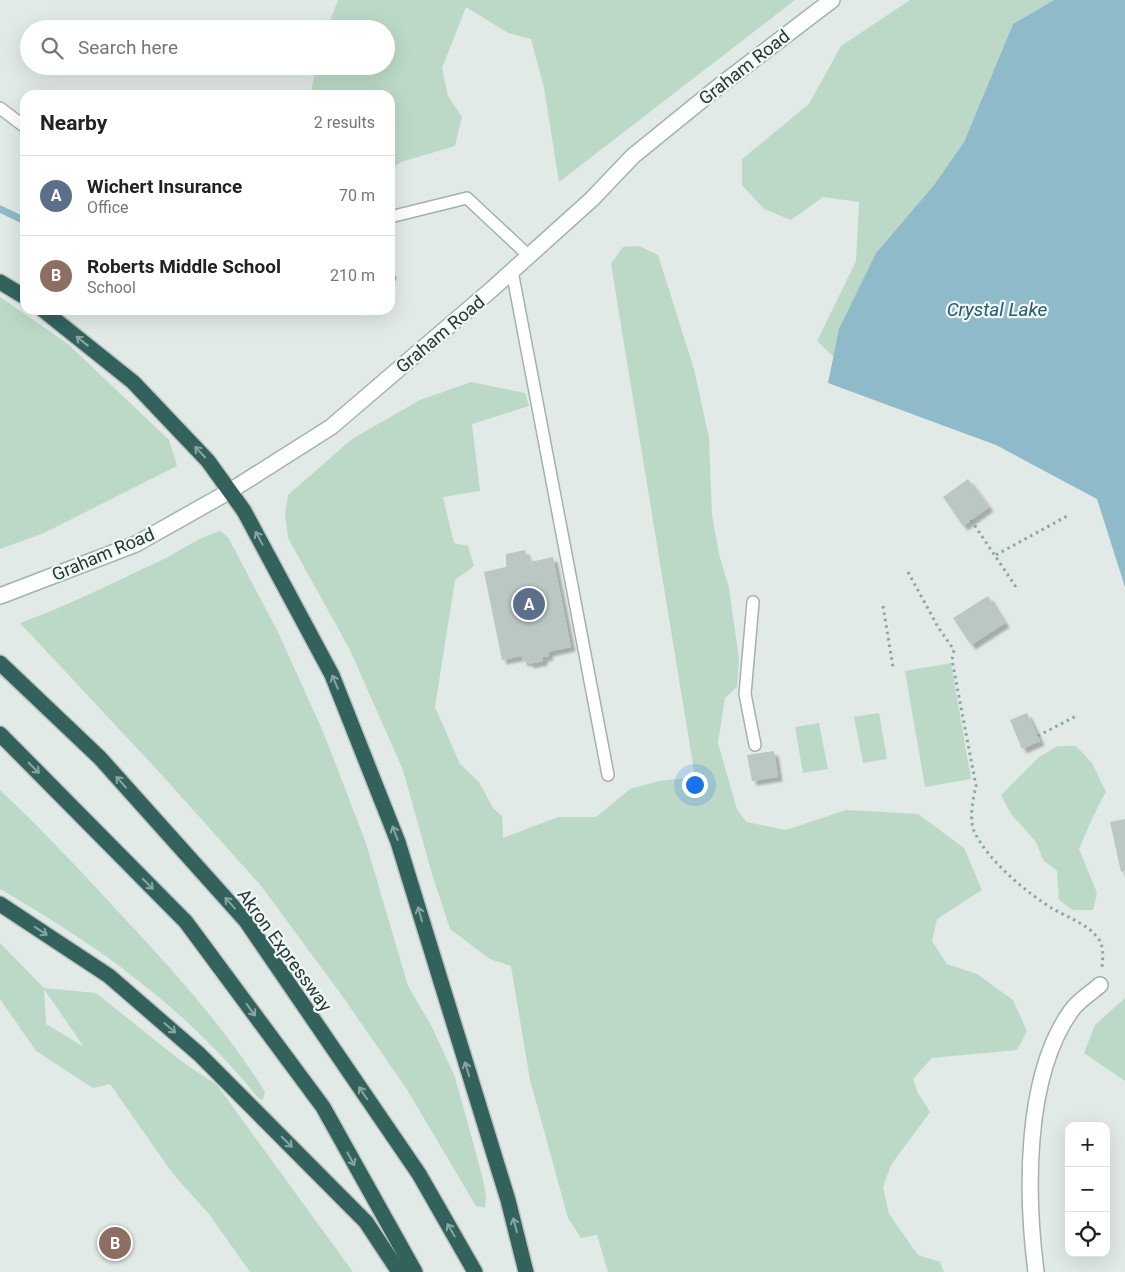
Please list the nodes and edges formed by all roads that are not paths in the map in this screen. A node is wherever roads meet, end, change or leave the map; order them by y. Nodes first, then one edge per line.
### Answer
1 (832, 0) edge
2 (0, 108) edge
3 (20, 123) edge
4 (395, 216) edge
5 (529, 256) junction
6 (512, 270) junction
7 (0, 282) edge
8 (20, 294) edge
9 (49, 315) edge
10 (230, 491) junction
11 (0, 596) edge
12 (753, 602) dead end
13 (0, 663) edge
14 (0, 734) edge
15 (755, 745) dead end
16 (608, 776) dead end
17 (0, 904) edge
18 (1100, 985) road end
19 (398, 1272) edge
20 (414, 1272) edge
21 (475, 1272) edge
22 (526, 1272) edge
23 (1036, 1272) edge

1 - 5 main road, Graham Road
2 - 3 lane
4 - 5 lane
5 - 6 main road, Graham Road
6 - 10 main road, Graham Road
6 - 16 lane
7 - 8 highway
10 -> 9 highway
10 - 11 main road, Graham Road
22 -> 10 highway
12 - 15 lane
21 -> 13 highway, Akron Expressway
14 -> 20 highway
17 -> 19 highway
18 - 23 main road

